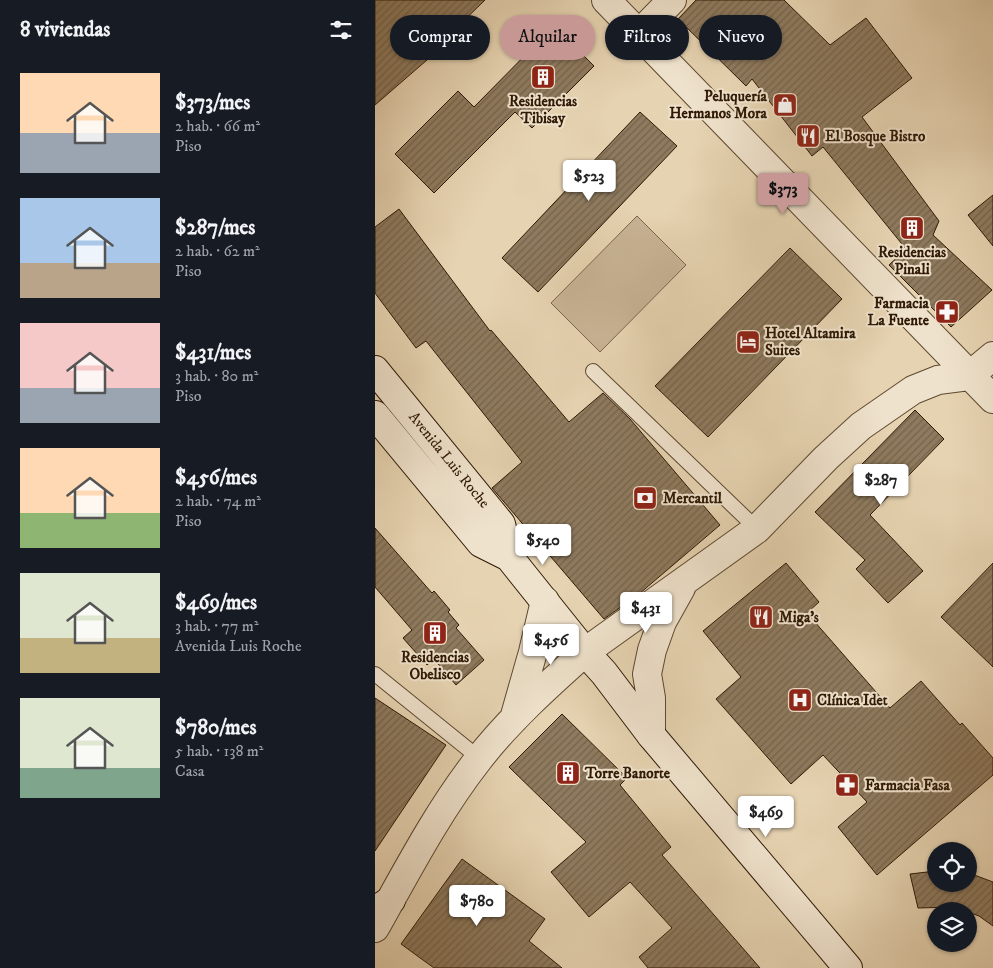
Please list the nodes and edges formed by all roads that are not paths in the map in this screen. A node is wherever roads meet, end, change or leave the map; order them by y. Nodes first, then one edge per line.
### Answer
1 (606, 0) edge
2 (673, 0) edge
3 (620, 15) edge
4 (658, 15) edge
5 (662, 60) edge
6 (993, 356) edge
7 (375, 370) edge
8 (593, 371) dead end
9 (969, 376) junction
10 (993, 399) edge
11 (375, 415) edge
12 (757, 529) junction
13 (509, 557) junction
14 (684, 582) junction
15 (545, 601) junction
16 (585, 652) junction
17 (375, 674) edge
18 (513, 721) junction
19 (651, 734) junction
20 (479, 758) junction
21 (383, 905) edge
22 (375, 928) edge
23 (848, 968) edge

1 - 3 street
2 - 4 street
5 - 9 street
6 - 9 street
7 - 13 street, Avenida Luis Roche
8 - 12 lane
9 - 10 street
9 - 12 street
11 - 13 street, Avenida Luis Roche
12 - 14 street
13 - 15 street, Avenida Luis Roche
14 - 16 street
14 - 19 street
15 - 16 street, Avenida Luis Roche
15 - 18 street
16 - 18 street
16 - 19 street, Avenida Luis Roche
17 - 20 lane
18 - 20 street
19 - 23 street, Avenida Luis Roche
20 - 21 street
21 - 22 street

